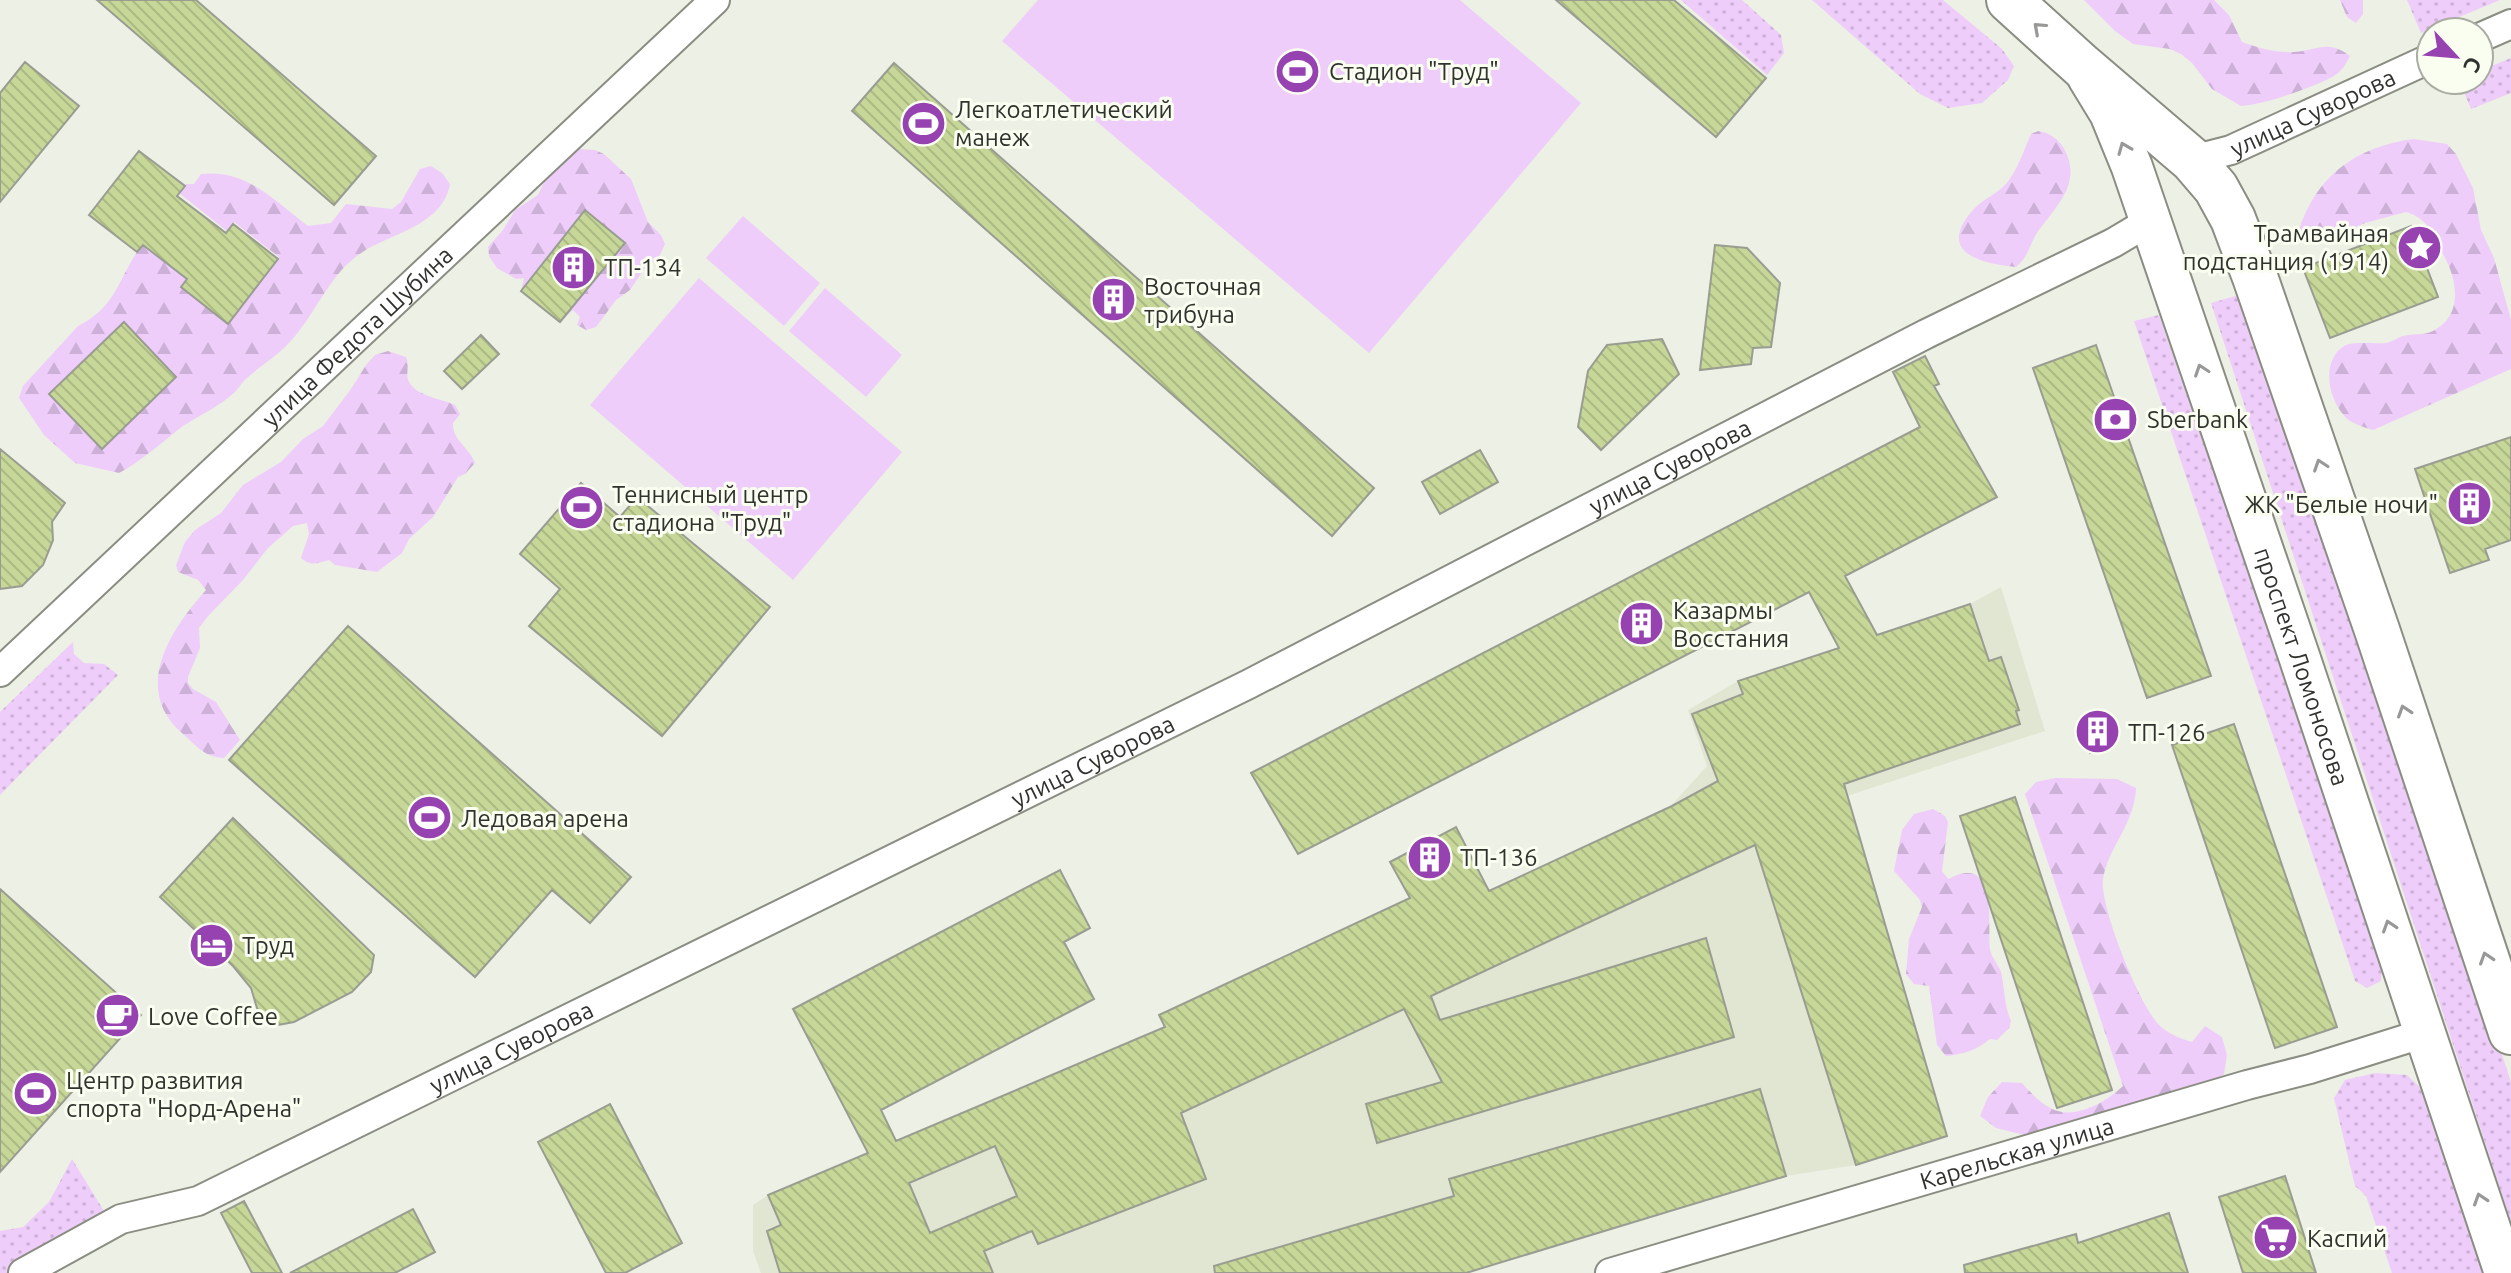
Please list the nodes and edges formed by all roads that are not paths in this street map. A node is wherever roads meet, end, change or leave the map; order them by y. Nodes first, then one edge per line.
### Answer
1 (715, 0) edge
2 (2009, 0) edge
3 (2415, 65) edge
4 (2082, 66) junction
5 (2192, 160) junction
6 (2150, 221) junction
7 (0, 672) edge
8 (2511, 1032) edge
9 (2425, 1033) junction
10 (23, 1273) edge
11 (1610, 1273) edge
12 (2505, 1273) edge

1 - 7 street, улица Федота Шубина
4 -> 2 main road, проспект Ломоносова
3 - 5 street, улица Суворова
4 - 5 main road, проспект Ломоносова
6 -> 4 main road, проспект Ломоносова
8 -> 5 main road, проспект Ломоносова
9 -> 6 main road, проспект Ломоносова
6 - 10 street, улица Суворова
9 - 11 street, Карельская улица
12 -> 9 main road, проспект Ломоносова

